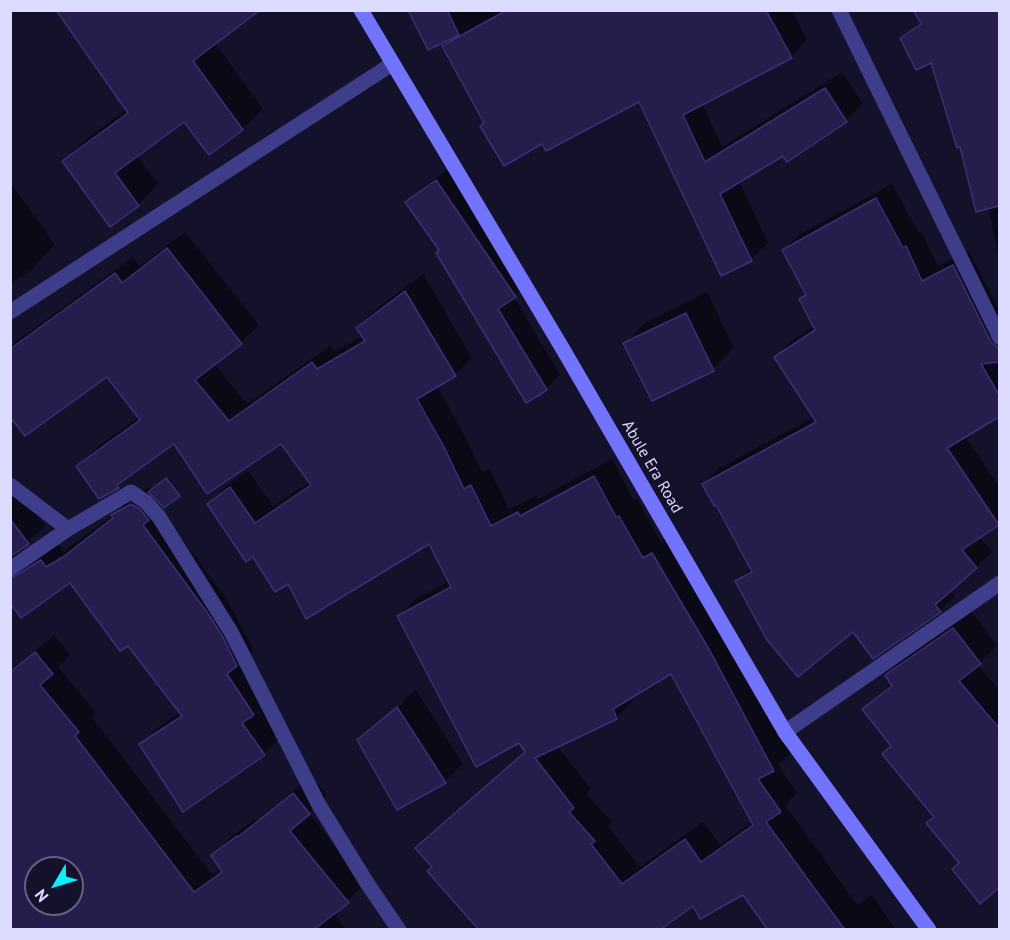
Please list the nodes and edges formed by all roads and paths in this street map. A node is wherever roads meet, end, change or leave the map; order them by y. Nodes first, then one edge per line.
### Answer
1 (361, 10) edge
2 (838, 10) edge
3 (392, 64) junction
4 (10, 312) edge
5 (999, 338) edge
6 (10, 485) edge
7 (68, 529) junction
8 (10, 569) edge
9 (999, 583) edge
10 (785, 732) junction
11 (399, 930) edge
12 (928, 930) edge

1 - 3 street, Abule Era Road
2 - 5 street
3 - 4 street
3 - 10 street, Abule Era Road
6 - 7 street
7 - 8 street
7 - 11 street
9 - 10 street
10 - 12 street, Abule Era Road

